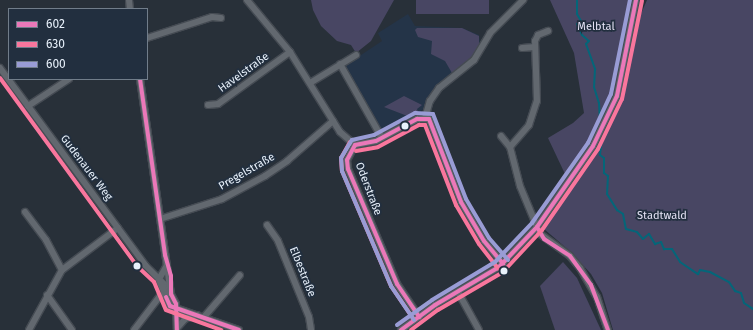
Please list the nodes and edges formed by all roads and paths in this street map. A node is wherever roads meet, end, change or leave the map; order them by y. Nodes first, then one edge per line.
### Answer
1 (247, 0) edge
2 (523, 0) edge
3 (636, 0) edge
4 (221, 18) dead end
5 (485, 30) dead end
6 (548, 30) dead end
7 (148, 38) edge
8 (487, 38) junction
9 (535, 47) junction
10 (522, 48) dead end
11 (290, 52) junction
12 (356, 55) dead end
13 (340, 64) junction
14 (0, 68) edge
15 (8, 79) edge
16 (9, 80) edge
17 (67, 80) edge
18 (140, 80) edge
19 (310, 83) junction
20 (208, 105) dead end
21 (28, 106) junction
22 (425, 118) junction
23 (333, 121) junction
24 (501, 136) dead end
25 (382, 138) junction
26 (354, 145) junction
27 (510, 147) junction
28 (24, 212) dead end
29 (160, 219) junction
30 (267, 224) dead end
31 (537, 226) junction
32 (118, 228) junction
33 (503, 264) junction
34 (166, 265) junction
35 (62, 270) junction
36 (240, 275) dead end
37 (159, 278) junction
38 (458, 292) junction
39 (168, 294) junction
40 (47, 295) junction
41 (176, 308) junction
42 (197, 314) junction
43 (204, 316) junction
44 (418, 317) junction
45 (177, 329) edge
46 (29, 330) edge
47 (72, 330) edge
48 (134, 330) edge
49 (239, 330) edge
50 (311, 330) edge
51 (401, 330) edge
52 (479, 330) edge
53 (608, 330) edge

1 - 11 street
2 - 8 street
3 - 31 street
4 - 7 street
5 - 8 street
6 - 9 street
8 - 22 street
9 - 10 street
9 - 27 street
11 - 19 street
11 - 20 street, Havelstraße
12 - 13 street
13 - 19 street
13 - 25 street
14 - 15 street, Gudenauer Weg
16 - 21 street, Gudenauer Weg
17 - 21 street
18 - 29 street
19 - 23 street
21 - 32 street, Gudenauer Weg
22 - 25 street
22 - 33 street
23 - 26 street
23 - 29 street, Pregelstraße
24 - 27 street
25 - 26 street
26 - 44 street, Oderstraße
27 - 31 street
28 - 35 street
29 - 34 street
30 - 50 street, Elbestraße
31 - 33 street
31 - 53 street
32 - 35 street
32 - 37 street, Gudenauer Weg
33 - 38 street
34 - 37 street
34 - 39 street
35 - 40 street
36 - 43 street
37 - 39 street
38 - 44 street
38 - 52 street
39 - 41 street
39 - 48 street
40 - 46 street
40 - 47 street
41 - 42 street
41 - 45 street
42 - 43 street
42 - 45 street
43 - 49 street
44 - 51 street

